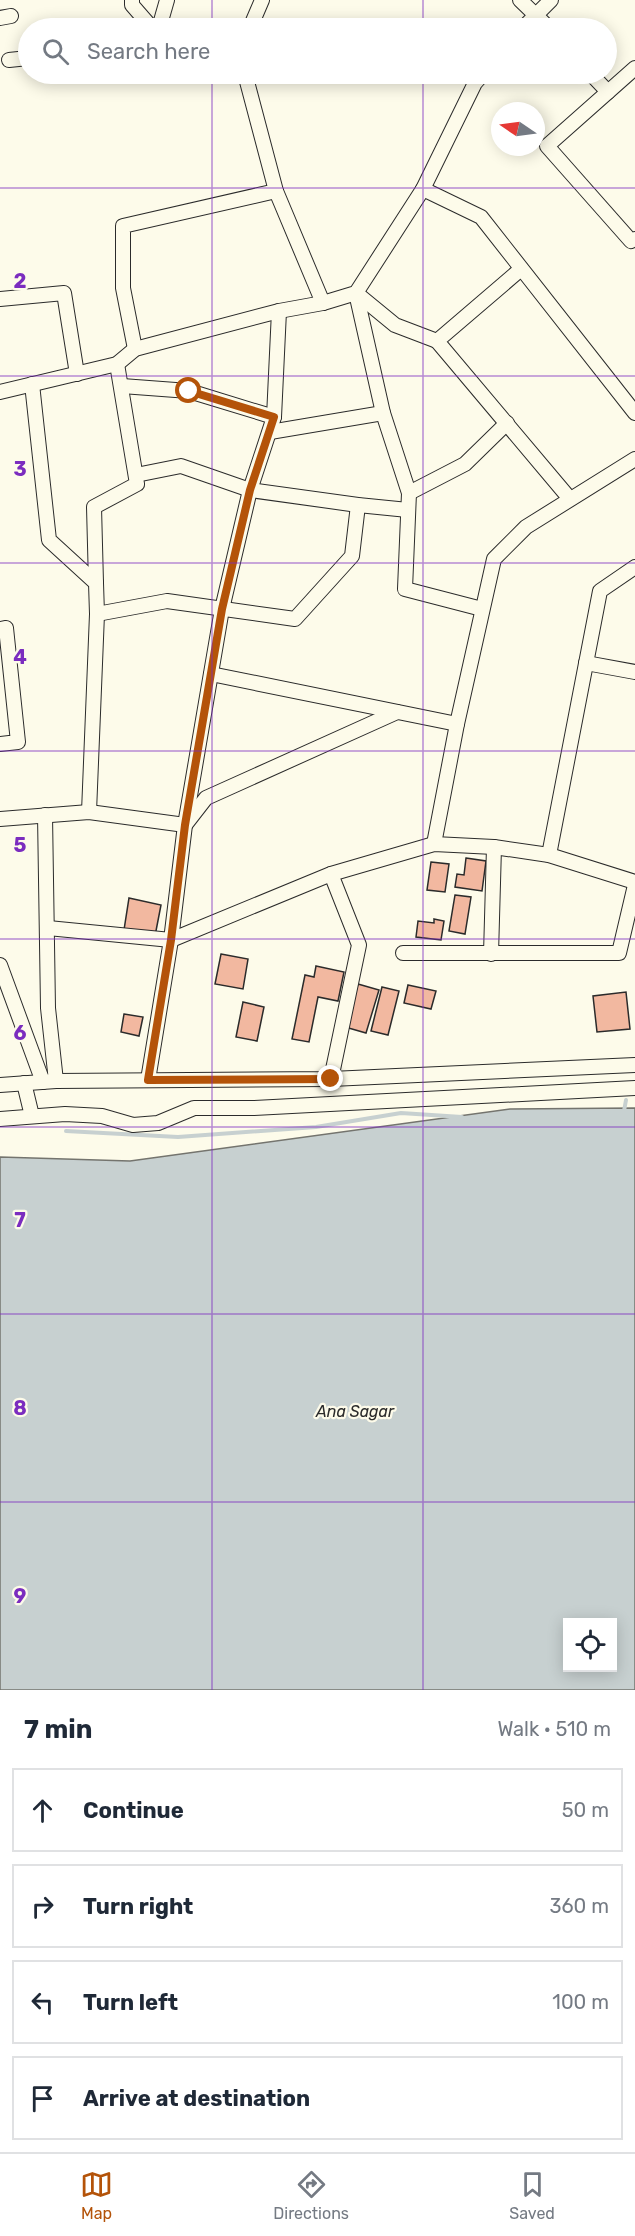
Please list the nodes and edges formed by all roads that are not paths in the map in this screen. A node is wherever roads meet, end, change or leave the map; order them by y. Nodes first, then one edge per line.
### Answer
1 (132, 0) edge
2 (167, 0) edge
3 (262, 0) edge
4 (520, 0) edge
5 (551, 0) edge
6 (536, 14) junction
7 (143, 18) edge
8 (157, 18) edge
9 (254, 18) edge
10 (532, 18) edge
11 (540, 18) edge
12 (18, 59) edge
13 (9, 60) dead end
14 (635, 68) edge
15 (248, 84) edge
16 (475, 84) edge
17 (600, 84) edge
18 (608, 92) junction
19 (423, 189) junction
20 (276, 192) junction
21 (632, 245) edge
22 (520, 269) junction
23 (356, 293) junction
24 (0, 299) edge
25 (323, 303) junction
26 (279, 311) junction
27 (437, 341) junction
28 (135, 349) junction
29 (117, 364) junction
30 (77, 374) junction
31 (32, 384) junction
32 (122, 386) junction
33 (0, 392) edge
34 (383, 412) junction
35 (635, 413) edge
36 (274, 417) junction
37 (507, 423) junction
38 (270, 432) junction
39 (635, 459) edge
40 (136, 475) junction
41 (250, 490) junction
42 (409, 493) junction
43 (570, 499) junction
44 (358, 505) junction
45 (408, 510) junction
46 (635, 567) edge
47 (96, 583) junction
48 (222, 609) junction
49 (482, 609) junction
50 (97, 614) junction
51 (0, 629) edge
52 (586, 663) junction
53 (635, 672) edge
54 (211, 674) junction
55 (343, 701) junction
56 (397, 712) junction
57 (457, 724) junction
58 (368, 725) junction
59 (0, 744) edge
60 (89, 812) junction
61 (45, 815) junction
62 (0, 819) edge
63 (185, 825) junction
64 (434, 844) junction
65 (494, 847) junction
66 (549, 855) junction
67 (331, 874) junction
68 (635, 884) edge
69 (48, 928) junction
70 (171, 940) junction
71 (403, 952) dead end
72 (491, 954) junction
73 (0, 965) edge
74 (635, 1065) edge
75 (616, 1066) junction
76 (331, 1079) junction
77 (148, 1080) junction
78 (49, 1081) junction
79 (24, 1083) junction
80 (0, 1085) edge
81 (635, 1088) edge
82 (614, 1089) junction
83 (32, 1116) junction
84 (0, 1119) edge

1 - 7 street
2 - 8 street
3 - 9 street
4 - 6 street
5 - 6 street
6 - 10 street
6 - 11 street
12 - 13 street
14 - 18 street
15 - 20 street
16 - 19 street
17 - 18 street
18 - 21 street
19 - 22 street
19 - 23 street
20 - 25 street
20 - 28 street
22 - 27 street
22 - 35 street
23 - 25 street
23 - 27 street
23 - 34 street
24 - 30 street
25 - 26 street
26 - 28 street
26 - 36 street
27 - 37 street
28 - 29 street
29 - 30 street
29 - 32 street
30 - 31 street
31 - 33 street
31 - 47 street
32 - 36 street
32 - 40 street
34 - 38 street
34 - 42 street
36 - 38 street
37 - 42 street
37 - 43 street
38 - 41 street
39 - 43 street
40 - 41 street
40 - 47 street
41 - 44 street
41 - 48 street
42 - 45 street
43 - 49 street
44 - 45 street
44 - 48 street
45 - 49 street
46 - 52 street
47 - 50 street
48 - 50 street
48 - 54 street
49 - 57 street
50 - 60 street
51 - 59 street
52 - 53 street
52 - 66 street
54 - 55 street
54 - 63 street
55 - 56 street
55 - 58 street
56 - 57 street
56 - 58 street
57 - 64 street
58 - 63 street
60 - 61 street
60 - 63 street
61 - 62 street
61 - 69 street
63 - 70 street
64 - 65 street
64 - 67 street
65 - 66 street
65 - 72 street
66 - 68 street
67 - 70 street
67 - 76 street
68 - 72 street
69 - 70 street
69 - 78 street
70 - 77 street
71 - 72 street
73 - 78 street
74 - 75 street
75 - 76 street
75 - 82 street
76 - 77 street
77 - 78 street
78 - 79 street
79 - 80 street
79 - 83 street
81 - 82 street
82 - 83 street
83 - 84 street

